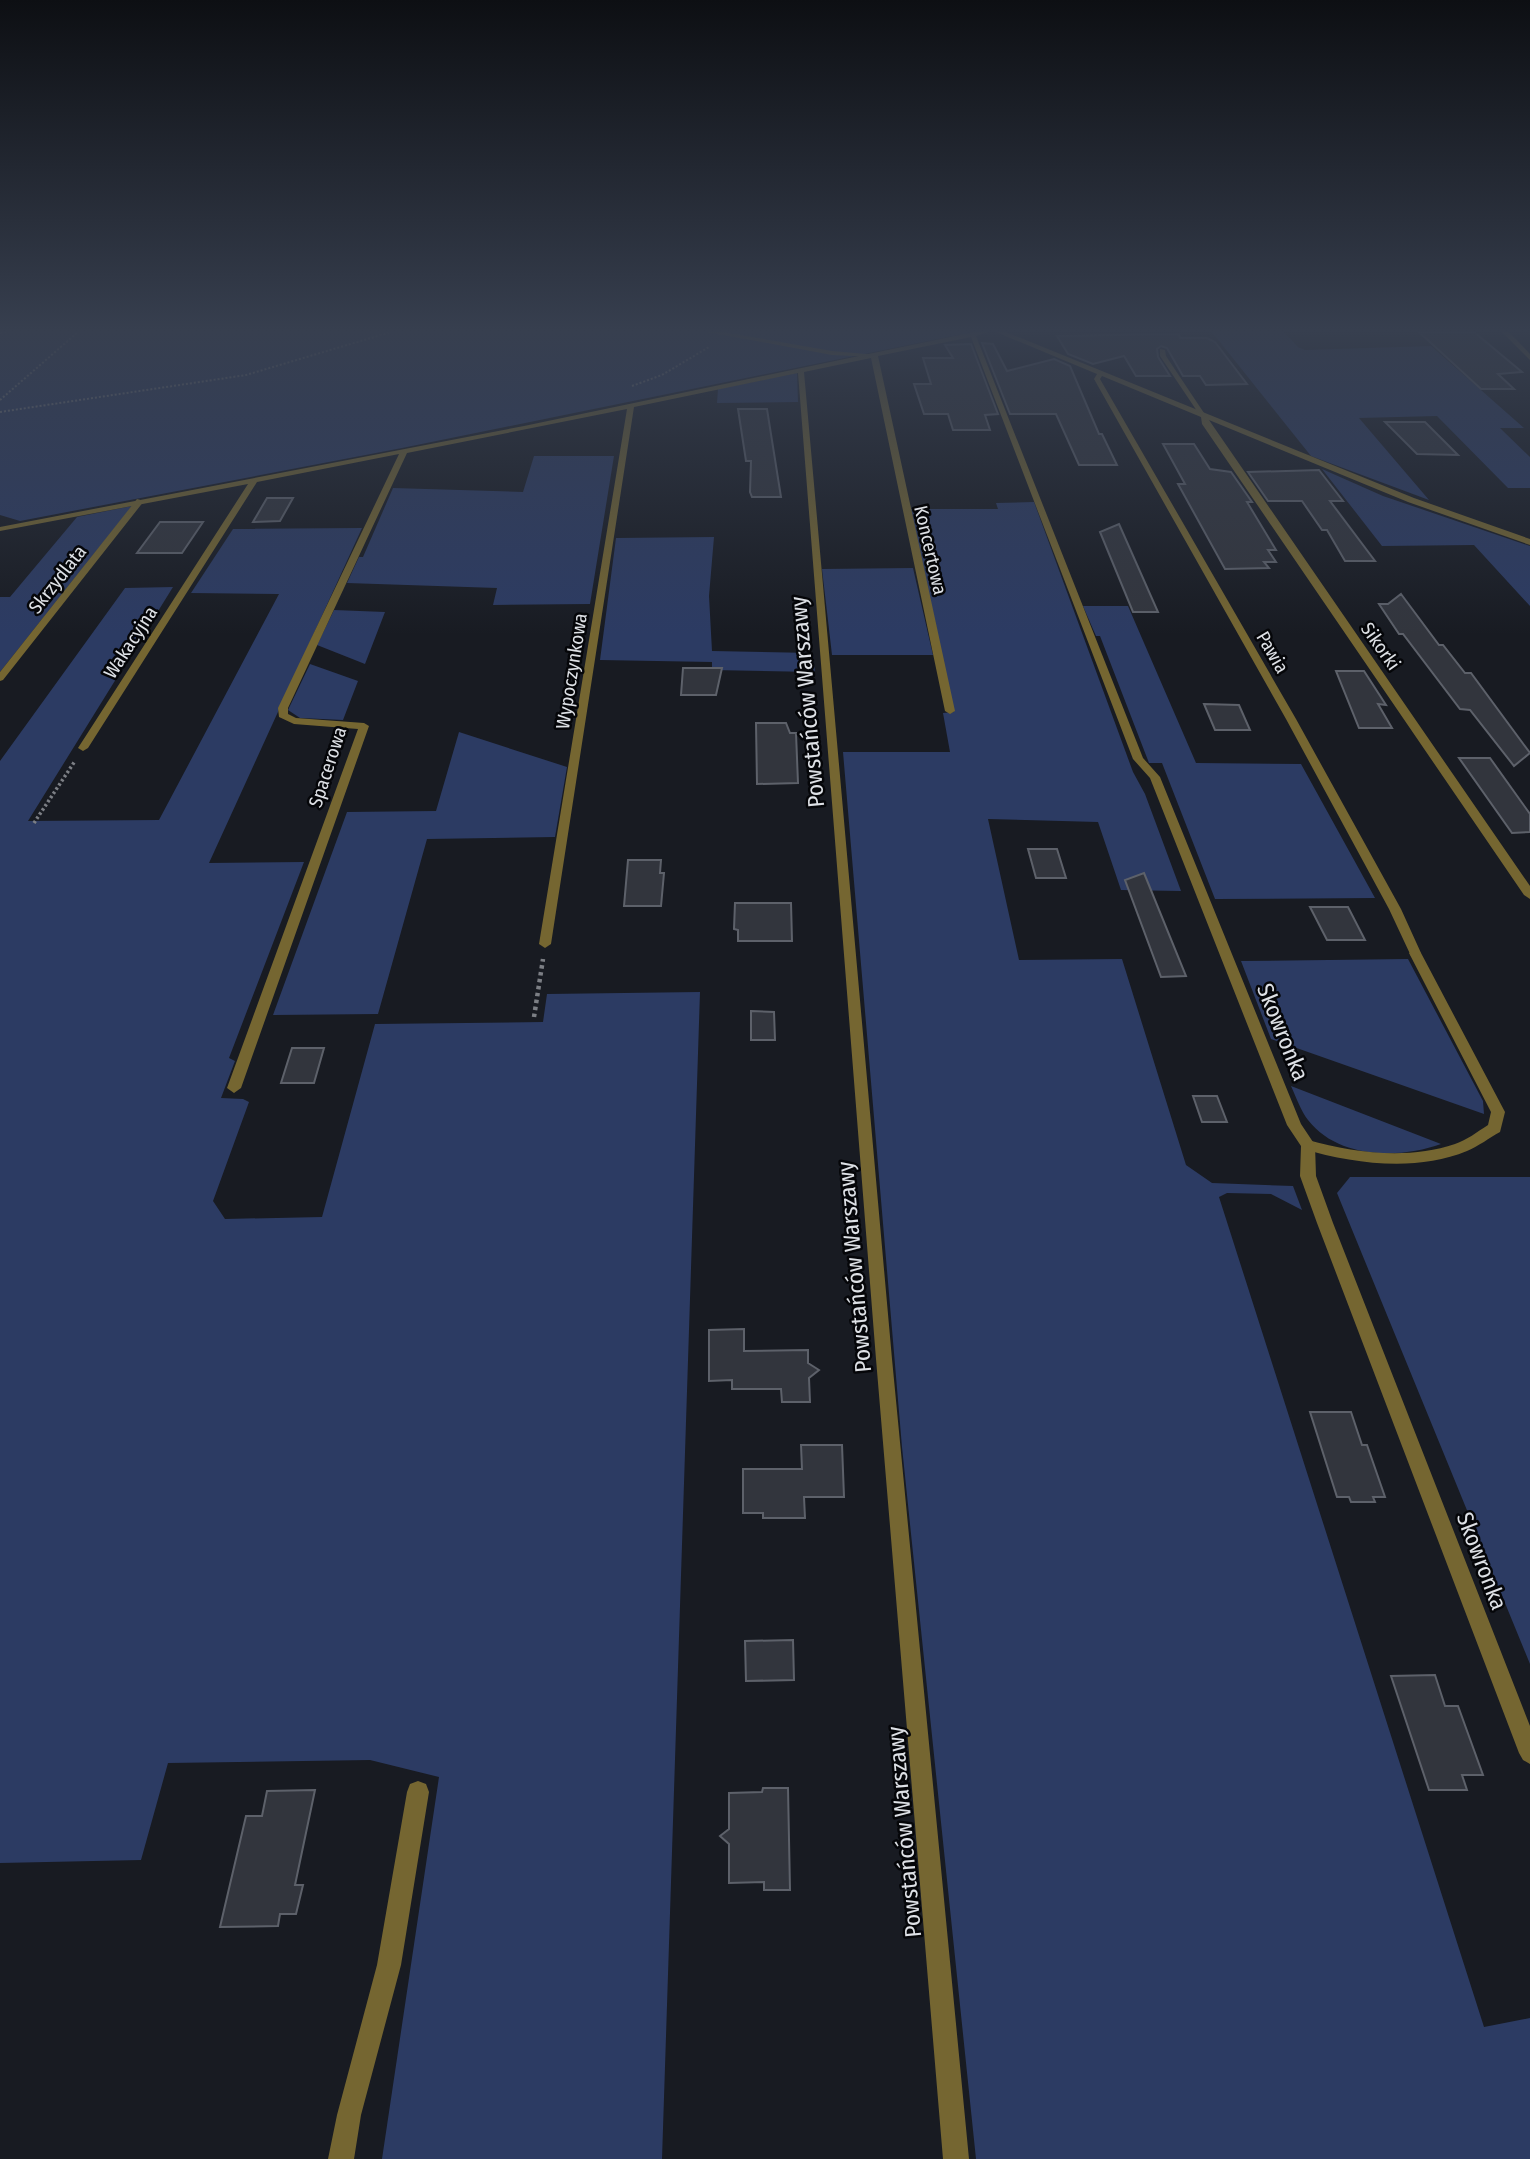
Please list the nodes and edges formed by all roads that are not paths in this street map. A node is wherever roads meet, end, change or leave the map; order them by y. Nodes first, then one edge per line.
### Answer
1 (494, 433) edge
2 (627, 433) edge
3 (806, 433) edge
4 (891, 433) edge
5 (1010, 433) edge
6 (1128, 433) edge
7 (1212, 433) edge
8 (1244, 433) edge
9 (404, 451) junction
10 (254, 480) junction
11 (141, 501) junction
12 (0, 529) edge
13 (1530, 542) edge
14 (0, 678) edge
15 (950, 710) dead end
16 (83, 748) road end
17 (1530, 895) edge
18 (545, 944) road end
19 (234, 1088) dead end
20 (1308, 1145) junction
21 (1530, 1753) edge
22 (418, 1792) dead end
23 (341, 2159) edge
24 (956, 2159) edge

1 - 9 street
2 - 18 street, Wypoczynkowa
3 - 24 street, Powstańców Warszawy
4 - 15 street, Koncertowa
5 - 20 street, Skowronka
6 - 20 street, Pawia
7 - 17 street, Sikorki
8 - 13 street
9 - 10 street
9 - 19 street, Spacerowa
10 - 11 street
10 - 16 street, Wakacyjna
11 - 12 street
11 - 14 street, Skrzydlata
20 - 21 street, Skowronka
22 - 23 street

